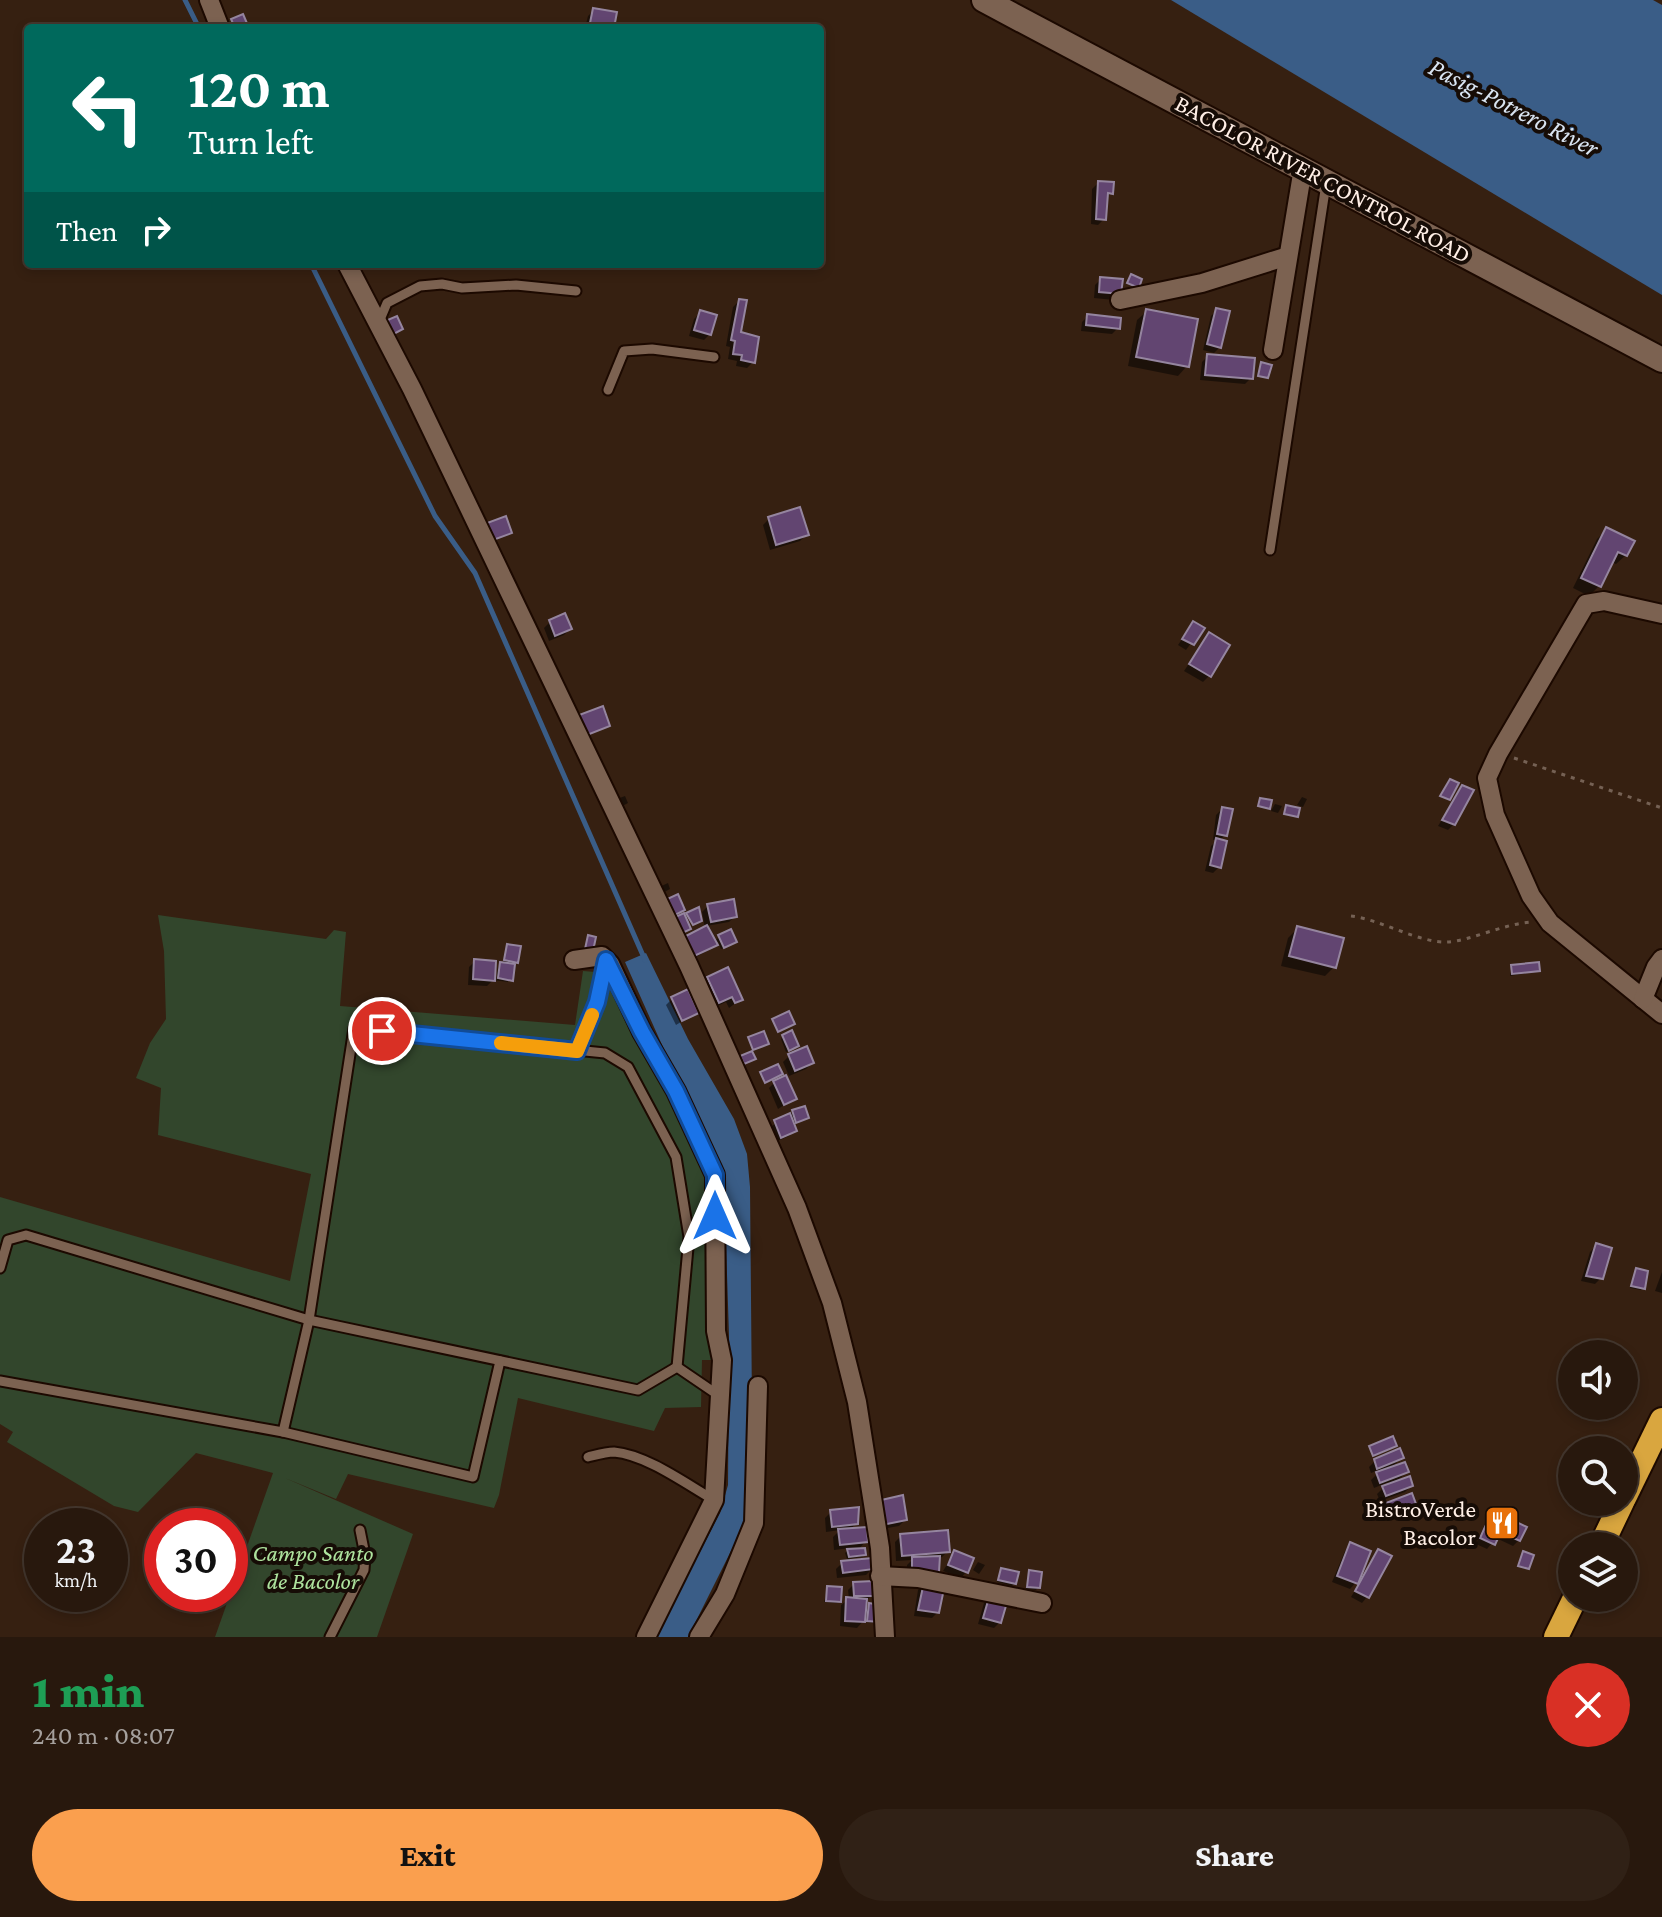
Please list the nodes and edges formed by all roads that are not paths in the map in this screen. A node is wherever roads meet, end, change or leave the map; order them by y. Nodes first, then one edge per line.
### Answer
1 (209, 0) edge
2 (984, 0) edge
3 (218, 24) edge
4 (1303, 168) junction
5 (1326, 180) junction
6 (1288, 256) junction
7 (349, 268) edge
8 (576, 291) dead end
9 (1120, 300) dead end
10 (379, 322) junction
11 (1273, 350) dead end
12 (714, 357) dead end
13 (1662, 360) edge
14 (608, 390) dead end
15 (1270, 550) dead end
16 (1662, 614) edge
17 (1662, 959) edge
18 (574, 960) dead end
19 (606, 960) junction
20 (1643, 999) junction
21 (1662, 1014) edge
22 (577, 1051) junction
23 (0, 1268) edge
24 (309, 1320) junction
25 (500, 1361) junction
26 (677, 1367) junction
27 (0, 1381) edge
28 (758, 1386) dead end
29 (721, 1398) junction
30 (1662, 1420) edge
31 (283, 1432) junction
32 (588, 1457) dead end
33 (1638, 1469) edge
34 (714, 1500) junction
35 (360, 1530) dead end
36 (880, 1576) junction
37 (1042, 1603) dead end
38 (1568, 1612) edge
39 (330, 1637) edge
40 (646, 1637) edge
41 (699, 1637) edge
42 (885, 1637) edge
43 (1556, 1637) edge

1 - 3 street
2 - 4 street, BACOLOR RIVER CONTROL ROAD
4 - 5 street, BACOLOR RIVER CONTROL ROAD
4 - 6 street
5 - 13 street, BACOLOR RIVER CONTROL ROAD
5 - 15 lane
6 - 9 street
6 - 11 street
7 - 10 street
8 - 10 lane
10 - 36 street
12 - 14 lane
16 - 20 street
17 - 20 street
18 - 19 street
19 - 22 lane
19 - 29 street
20 - 21 street
22 - 24 lane
22 - 26 lane
23 - 24 lane
24 - 25 lane
24 - 31 lane
25 - 26 lane
25 - 31 lane
26 - 29 lane
27 - 31 lane
28 - 41 street
29 - 34 street
30 - 33 highway
32 - 34 lane
34 - 40 street
35 - 39 lane
36 - 37 street
36 - 42 street
38 - 43 highway

